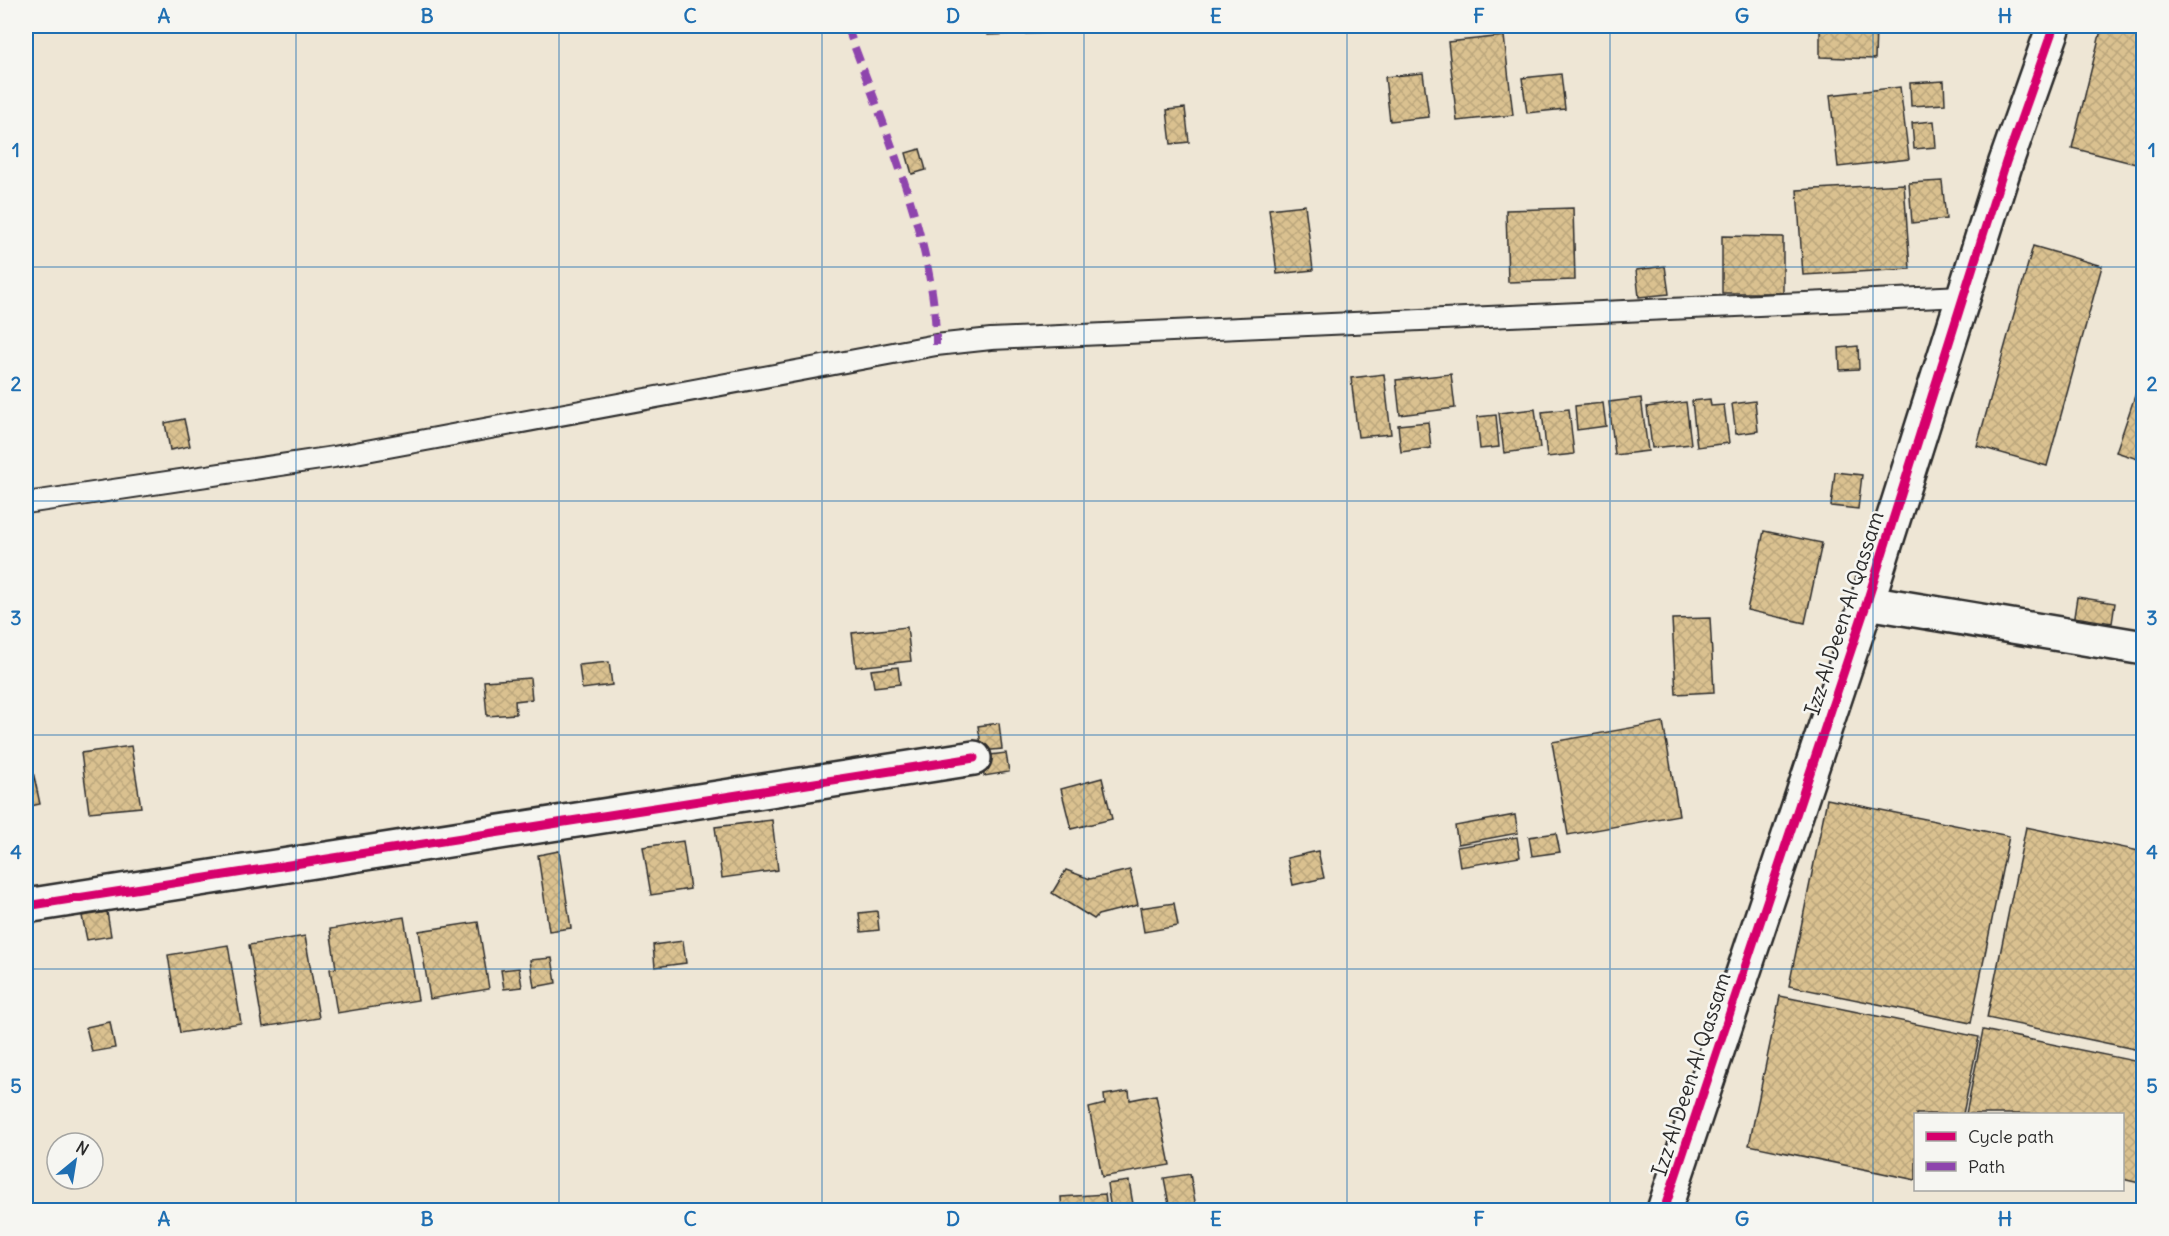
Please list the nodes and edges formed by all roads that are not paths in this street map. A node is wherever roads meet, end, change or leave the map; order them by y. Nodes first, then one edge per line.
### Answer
1 (2054, 26) edge
2 (1964, 296) junction
3 (26, 503) edge
4 (1867, 602) junction
5 (2144, 648) edge
6 (974, 758) dead end
7 (26, 906) edge
8 (1664, 1210) edge

1 - 2 street, Izz Al Deen Al Qassam
2 - 3 lane
2 - 4 street, Izz Al Deen Al Qassam
4 - 5 street
4 - 8 street, Izz Al Deen Al Qassam
6 - 7 street

